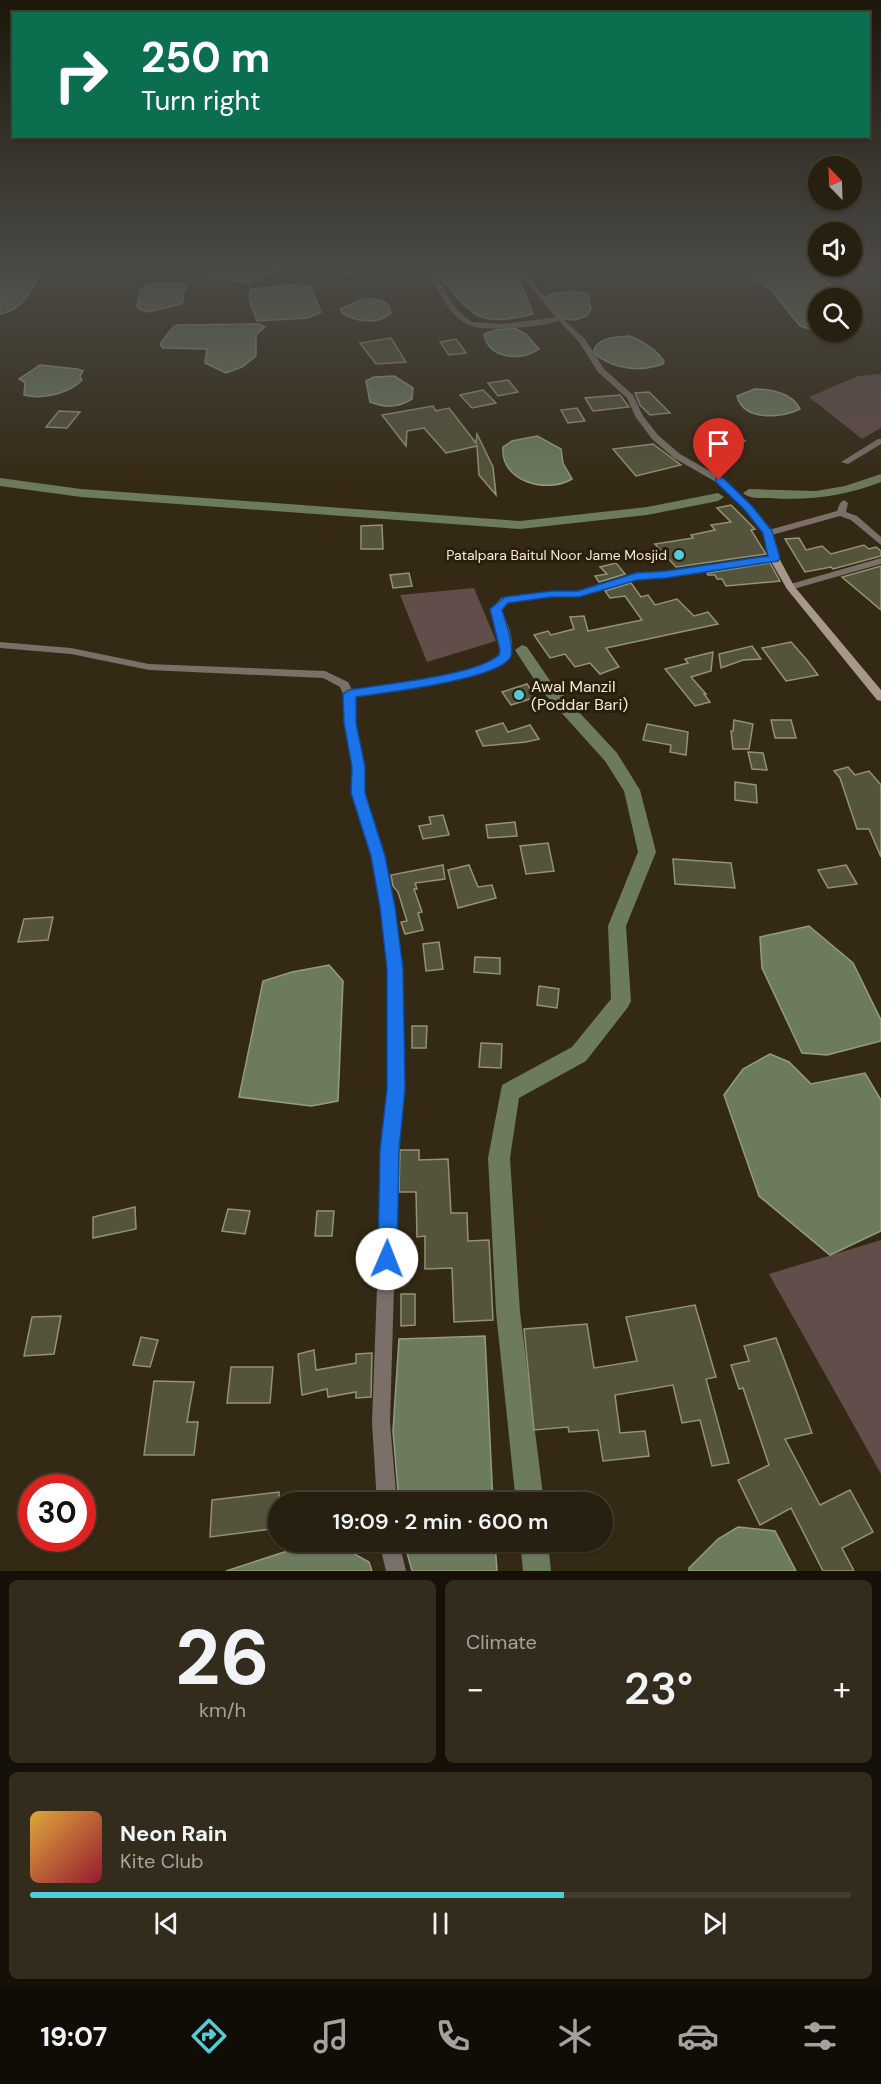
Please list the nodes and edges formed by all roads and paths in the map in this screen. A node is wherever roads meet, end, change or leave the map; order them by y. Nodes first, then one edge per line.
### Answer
1 (583, 342) edge
2 (881, 441) edge
3 (845, 462) dead end
4 (748, 508) joint
5 (768, 533) junction
6 (881, 542) edge
7 (774, 558) junction
8 (881, 561) edge
9 (790, 587) junction
10 (0, 645) edge
11 (349, 694) junction
12 (881, 697) edge
13 (386, 1492) edge
14 (391, 1552) edge
15 (396, 1571) edge

1 - 4 street
2 - 3 street
4 - 5 main road
5 - 6 street
5 - 7 main road
7 - 9 main road
7 - 11 street
8 - 9 street
9 - 12 main road
10 - 11 street
11 - 13 street
14 - 15 street

